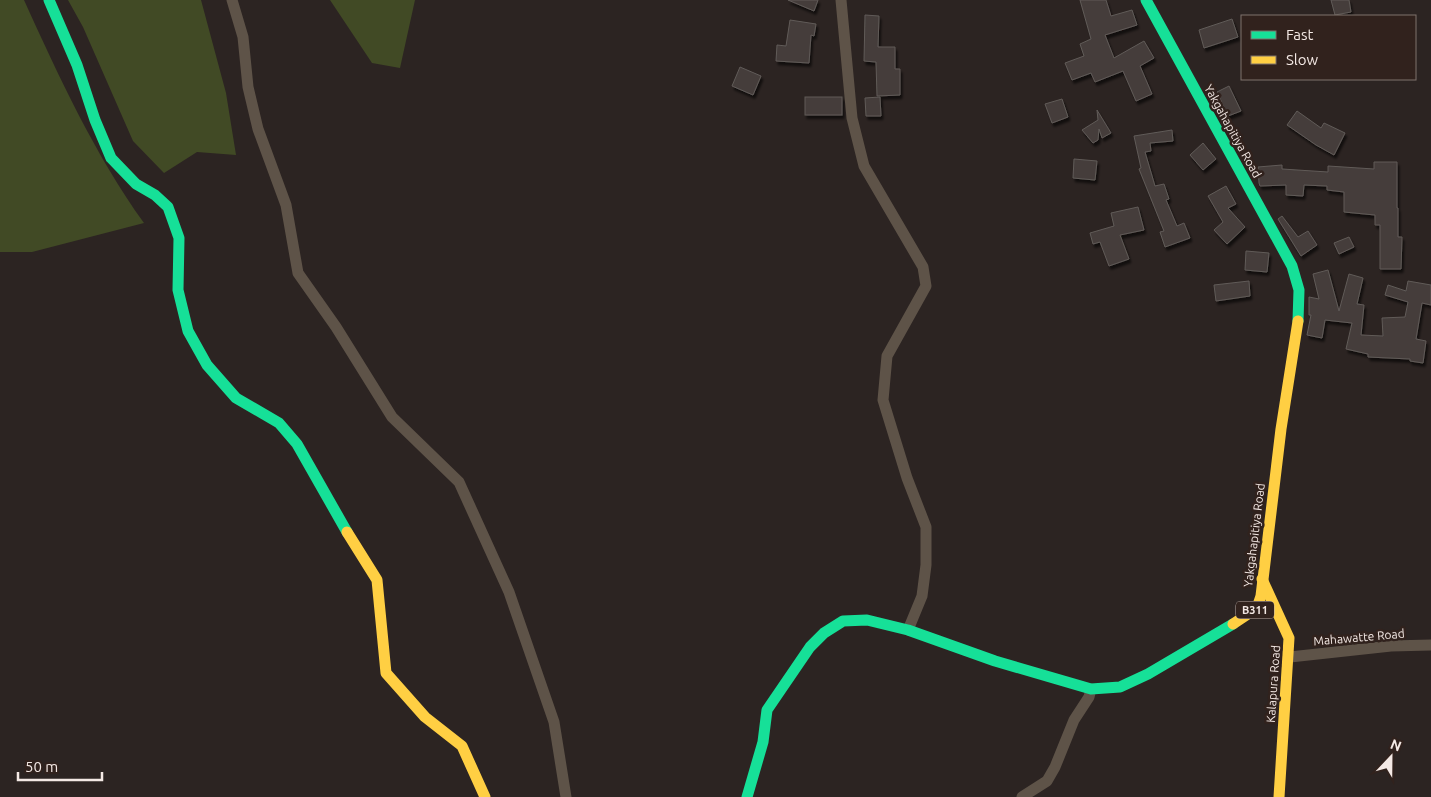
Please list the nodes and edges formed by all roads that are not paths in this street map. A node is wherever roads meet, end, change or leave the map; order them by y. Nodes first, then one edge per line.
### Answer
1 (48, 0) edge
2 (232, 0) edge
3 (841, 0) edge
4 (1146, 0) edge
5 (1262, 579) junction
6 (1257, 608) junction
7 (1277, 610) junction
8 (908, 630) junction
9 (1431, 645) edge
10 (1290, 657) junction
11 (1090, 689) junction
12 (485, 797) edge
13 (566, 797) edge
14 (747, 797) edge
15 (1022, 797) edge
16 (1279, 797) edge

1 - 12 main road
2 - 13 street
3 - 8 street
4 - 5 main road, Yakgahapitiya Road / B311
5 - 6 main road, Yakgahapitiya Road / B311
5 - 7 main road, Kalapura Road
6 - 7 street
6 - 11 main road, B311
7 - 10 main road, Kalapura Road
8 - 11 main road, B311
8 - 14 main road, B311
9 - 10 street, Mahawatte Road
10 - 16 main road, Kalapura Road
11 - 15 street

